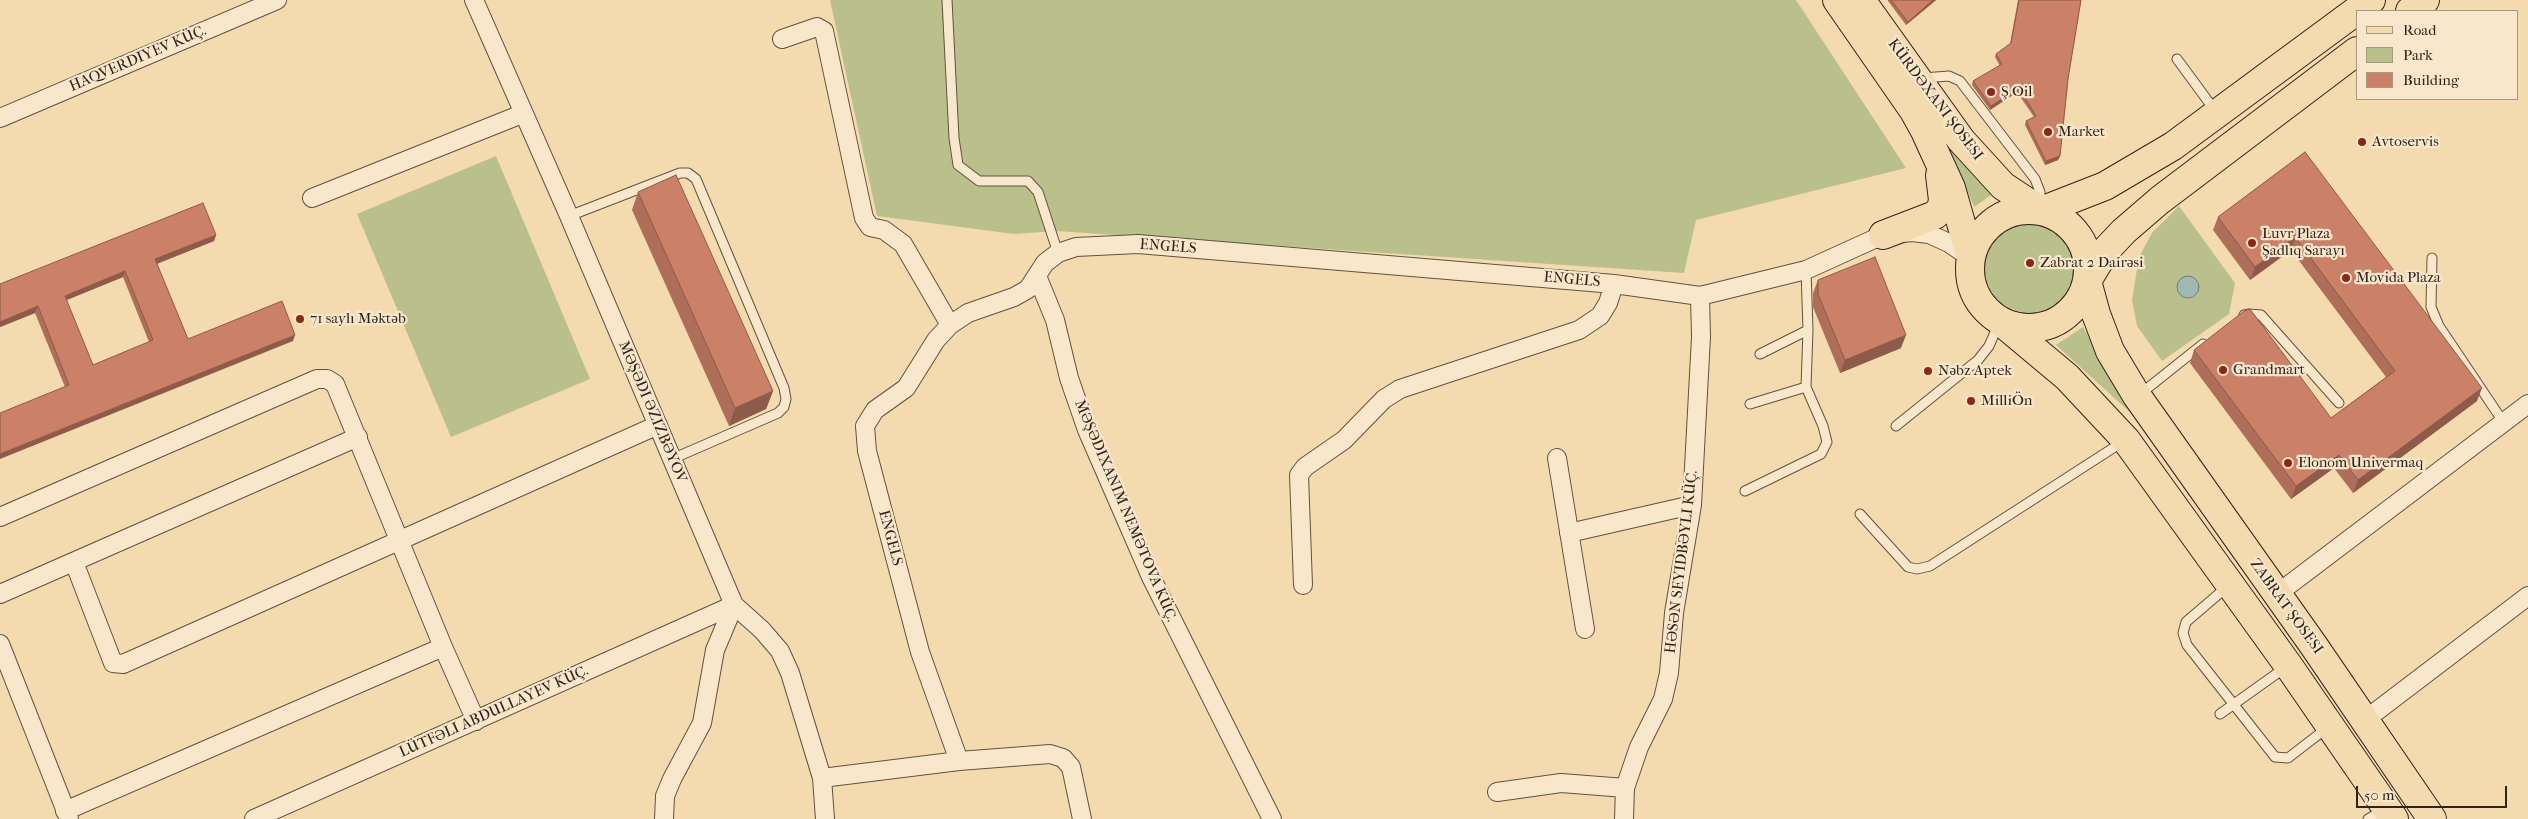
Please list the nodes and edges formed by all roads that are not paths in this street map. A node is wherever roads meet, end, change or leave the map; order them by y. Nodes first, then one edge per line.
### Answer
1 (277, 0) edge
2 (474, 0) edge
3 (947, 0) edge
4 (1837, 0) edge
5 (1861, 0) edge
6 (2370, 0) edge
7 (2356, 10) edge
8 (2357, 10) edge
9 (782, 39) dead end
10 (2356, 53) edge
11 (2177, 59) dead end
12 (522, 114) junction
13 (2218, 114) junction
14 (0, 118) edge
15 (1938, 159) junction
16 (312, 198) dead end
17 (2041, 211) junction
18 (569, 216) junction
19 (1884, 235) junction
20 (1058, 253) junction
21 (1971, 258) junction
22 (2432, 258) dead end
23 (1806, 270) junction
24 (1037, 276) junction
25 (2087, 281) junction
26 (1614, 284) junction
27 (1700, 296) junction
28 (2236, 319) edge
29 (2000, 321) junction
30 (950, 325) junction
31 (1808, 330) junction
32 (2208, 340) edge
33 (1760, 354) dead end
34 (1806, 387) junction
35 (2137, 396) junction
36 (1750, 404) dead end
37 (2339, 404) dead end
38 (2528, 404) edge
39 (2504, 423) junction
40 (658, 425) junction
41 (1896, 426) dead end
42 (358, 437) junction
43 (2126, 440) junction
44 (1557, 458) dead end
45 (672, 459) junction
46 (1745, 491) dead end
47 (1692, 505) junction
48 (1860, 514) dead end
49 (0, 517) edge
50 (1569, 533) junction
51 (400, 539) junction
52 (74, 562) junction
53 (2230, 584) junction
54 (1303, 585) dead end
55 (0, 594) edge
56 (2277, 594) junction
57 (2528, 596) edge
58 (734, 605) junction
59 (1585, 629) dead end
60 (0, 644) edge
61 (443, 647) junction
62 (2288, 665) junction
63 (2233, 705) junction
64 (2220, 714) dead end
65 (2365, 720) junction
66 (476, 721) junction
67 (2330, 726) junction
68 (959, 761) junction
69 (822, 778) junction
70 (1625, 788) junction
71 (1496, 792) dead end
72 (67, 815) edge
73 (2383, 815) edge
74 (254, 819) edge
75 (664, 819) edge
76 (825, 819) edge
77 (1082, 819) edge
78 (1272, 819) edge
79 (1624, 819) edge
80 (2432, 819) edge

1 - 14 street, HAQVERDIYEV KÜÇ.
2 - 12 street, MƏŞƏDI ƏZIZBƏYOV
3 - 20 lane
4 - 15 main road
5 - 17 main road
6 - 8 main road
7 - 13 main road
9 - 30 street
10 - 25 main road
11 - 13 lane
12 - 16 street
12 - 18 street, MƏŞƏDI ƏZIZBƏYOV
13 - 17 main road
15 - 19 main road
15 - 21 main road
17 - 21 main road
17 - 25 main road
18 - 40 street, MƏŞƏDI ƏZIZBƏYOV
18 - 45 lane
19 - 21 street, ENGELS
19 - 23 street, ENGELS
20 - 24 street, ENGELS
20 - 26 street, ENGELS
21 - 29 main road
22 - 39 lane
23 - 27 street, ENGELS
23 - 31 lane
24 - 30 street, ENGELS
24 - 78 street
25 - 29 main road
25 - 35 main road, ZABRAT ŞOSESI
26 - 27 street, ENGELS
26 - 54 street
27 - 47 street, HƏSƏN SEYIDBƏYLI KÜÇ.
28 - 37 lane
29 - 41 lane
29 - 43 main road
30 - 68 street, ENGELS
31 - 33 lane
31 - 34 lane
32 - 35 lane
34 - 36 lane
34 - 46 lane
35 - 56 main road, ZABRAT ŞOSESI
38 - 39 street
39 - 56 street
40 - 45 street, MƏŞƏDI ƏZIZBƏYOV
40 - 51 street
42 - 49 street
42 - 51 street
42 - 52 street
43 - 48 lane
43 - 53 main road
44 - 50 street
45 - 58 street, MƏŞƏDI ƏZIZBƏYOV
47 - 50 street
47 - 70 street, HƏSƏN SEYIDBƏYLI KÜÇ.
50 - 59 street
51 - 52 street
51 - 61 street
52 - 55 street
53 - 62 main road
53 - 63 lane
56 - 65 main road, ZABRAT ŞOSESI
57 - 65 street
58 - 66 street, LÜTFƏLI ABDULLAYEV KÜÇ.
58 - 69 street, MƏŞƏDI ƏZIZBƏYOV
58 - 75 street
60 - 72 street
61 - 66 street
61 - 72 street
62 - 63 lane
62 - 67 main road
63 - 64 lane
63 - 67 lane
65 - 80 main road, ZABRAT ŞOSESI
66 - 74 street, LÜTFƏLI ABDULLAYEV KÜÇ.
67 - 73 main road
68 - 69 street
68 - 77 street
69 - 76 street, MƏŞƏDI ƏZIZBƏYOV
70 - 71 street
70 - 79 street, HƏSƏN SEYIDBƏYLI KÜÇ.

